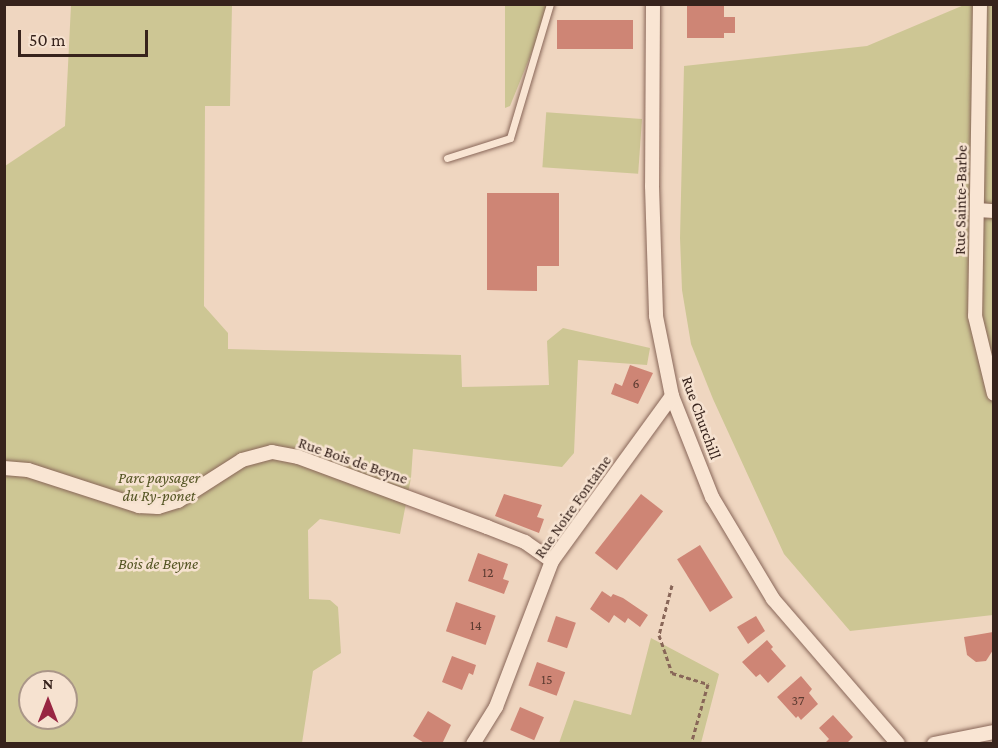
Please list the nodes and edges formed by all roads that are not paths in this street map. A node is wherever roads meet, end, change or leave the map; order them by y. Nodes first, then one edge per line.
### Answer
1 (550, 4) edge
2 (653, 4) edge
3 (980, 4) edge
4 (447, 158) dead end
5 (978, 210) junction
6 (993, 211) edge
7 (993, 394) edge
8 (672, 396) junction
9 (4, 468) edge
10 (552, 561) junction
11 (993, 732) edge
12 (473, 744) edge
13 (898, 744) edge
14 (934, 744) edge

1 - 4 lane
2 - 8 street, Rue Churchill
3 - 5 street, Rue Sainte-Barbe
5 - 6 street
5 - 7 street, Rue Sainte-Barbe
8 - 10 street, Rue Noire Fontaine
8 - 13 street, Rue Churchill
9 - 10 street, Rue Bois de Beyne
10 - 12 street, Rue Noire Fontaine
11 - 14 street

